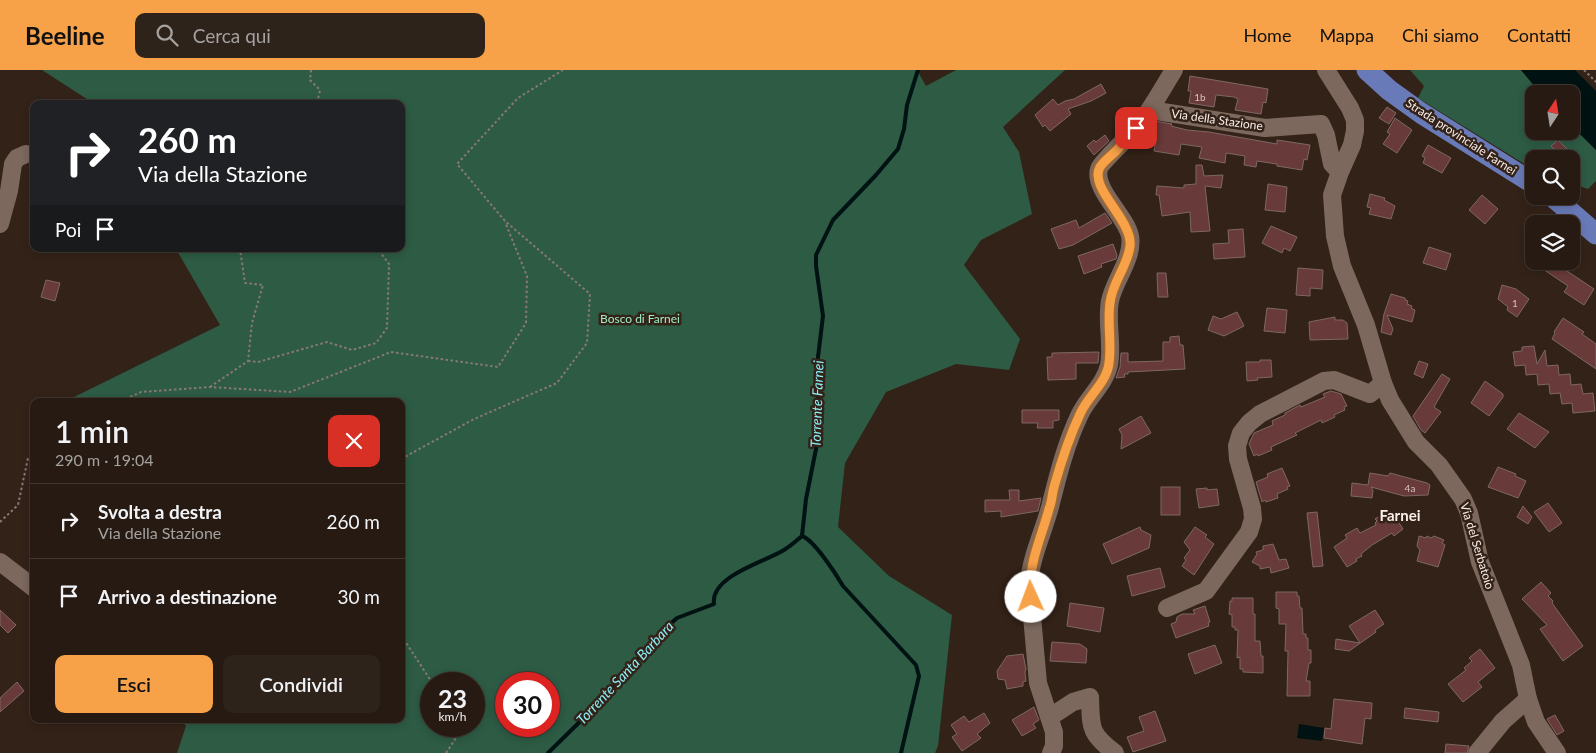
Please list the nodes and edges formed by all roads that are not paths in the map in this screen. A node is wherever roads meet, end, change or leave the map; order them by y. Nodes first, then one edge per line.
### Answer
1 (1174, 70) edge
2 (1326, 70) edge
3 (1356, 70) edge
4 (1367, 70) edge
5 (1389, 90) junction
6 (1150, 110) junction
7 (26, 154) dead end
8 (1340, 172) junction
9 (1525, 178) edge
10 (1562, 205) edge
11 (0, 224) edge
12 (1596, 234) edge
13 (1383, 383) junction
14 (0, 562) edge
15 (30, 585) edge
16 (1167, 608) dead end
17 (1528, 699) junction
18 (1050, 718) junction
19 (1051, 753) edge
20 (1115, 753) edge
21 (1477, 753) edge
22 (1558, 753) edge

1 - 6 street, Via della Stazione
2 - 8 street, Via del Serbatoio
3 - 5 street, Strada provinciale Farnei
4 - 5 main road, Strada provinciale Farnei
5 - 9 main road, Strada provinciale Farnei
6 - 8 street, Via della Stazione
6 - 18 street, Via della Stazione
7 - 11 street
8 - 13 street, Via del Serbatoio
10 - 12 main road
13 - 16 street
13 - 17 street, Via del Serbatoio
14 - 15 street
17 - 21 street
17 - 22 street, Via del Serbatoio
18 - 19 street, Via della Stazione
18 - 20 street

